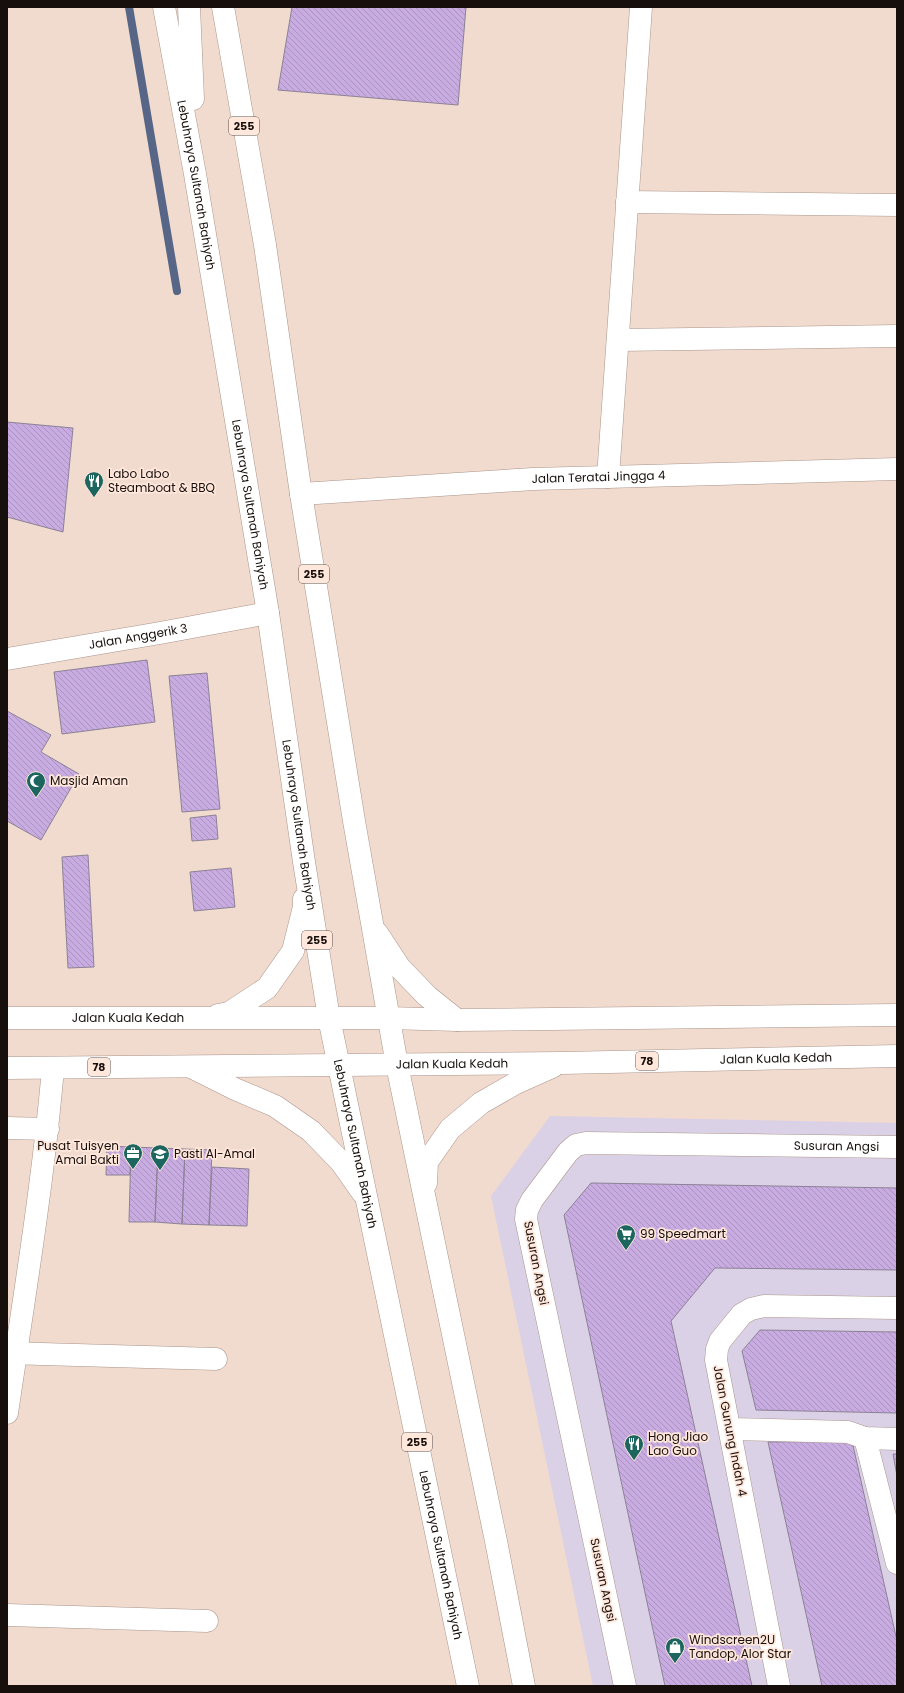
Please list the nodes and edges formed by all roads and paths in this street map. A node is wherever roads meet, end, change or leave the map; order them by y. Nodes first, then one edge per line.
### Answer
1 (164, 7) edge
2 (189, 7) edge
3 (223, 7) edge
4 (641, 7) edge
5 (195, 174) junction
6 (627, 202) junction
7 (897, 205) edge
8 (897, 336) edge
9 (618, 340) junction
10 (897, 469) edge
11 (608, 477) junction
12 (301, 494) junction
13 (268, 613) junction
14 (7, 659) edge
15 (304, 862) junction
16 (368, 901) junction
17 (897, 1015) edge
18 (7, 1018) edge
19 (183, 1018) junction
20 (329, 1018) junction
21 (388, 1018) junction
22 (457, 1020) junction
23 (897, 1056) edge
24 (562, 1063) junction
25 (339, 1065) junction
26 (397, 1065) junction
27 (190, 1067) junction
28 (7, 1068) edge
29 (54, 1068) junction
30 (7, 1128) edge
31 (48, 1129) junction
32 (897, 1147) edge
33 (367, 1198) junction
34 (425, 1198) junction
35 (897, 1308) edge
36 (11, 1352) edge
37 (216, 1359) dead end
38 (7, 1413) edge
39 (730, 1429) junction
40 (865, 1438) junction
41 (897, 1440) edge
42 (897, 1563) edge
43 (7, 1615) edge
44 (207, 1621) dead end
45 (468, 1686) edge
46 (524, 1686) edge
47 (625, 1686) edge
48 (779, 1686) edge

1 - 5 main road, Lebuhraya Sultanah Bahiyah / 255
2 - 5 main road
3 - 12 main road, 255
4 - 6 main road
5 - 13 main road, Lebuhraya Sultanah Bahiyah / 255
6 - 7 main road
6 - 9 main road
8 - 9 main road
9 - 11 main road
10 - 11 main road, Jalan Teratai Jingga 4
11 - 12 main road, Jalan Teratai Jingga 4
12 - 16 main road, 255
13 - 14 main road, Jalan Anggerik 3
13 - 15 main road, Lebuhraya Sultanah Bahiyah / 255
15 - 19 main road
15 - 20 main road, Lebuhraya Sultanah Bahiyah / 255
16 - 21 main road, 255
16 - 22 main road
17 - 22 main road, Jalan Kuala Kedah
18 - 19 main road, Jalan Kuala Kedah
19 - 20 main road, Jalan Kuala Kedah
20 - 21 main road, Jalan Kuala Kedah
20 - 25 main road, Lebuhraya Sultanah Bahiyah / 255
21 - 22 main road, Jalan Kuala Kedah
21 - 26 main road, 255
23 - 24 main road, Jalan Kuala Kedah / 78
24 - 26 main road, Jalan Kuala Kedah / 78
24 - 34 main road
25 - 26 main road, Jalan Kuala Kedah / 78
25 - 27 main road, Jalan Kuala Kedah / 78
25 - 33 main road, Lebuhraya Sultanah Bahiyah / 255
26 - 34 main road, 255
27 - 29 main road, Jalan Kuala Kedah / 78
27 - 33 main road
28 - 29 main road, Jalan Kuala Kedah / 78
29 - 31 main road
30 - 31 main road
31 - 36 main road
32 - 47 main road, Susuran Angsi
33 - 45 main road, Lebuhraya Sultanah Bahiyah / 255
34 - 46 main road, 255
35 - 39 main road, Jalan Gunung Indah 4
36 - 37 main road
36 - 38 main road
39 - 40 main road
39 - 48 main road, Jalan Gunung Indah 4
40 - 41 main road
40 - 42 main road
43 - 44 main road

